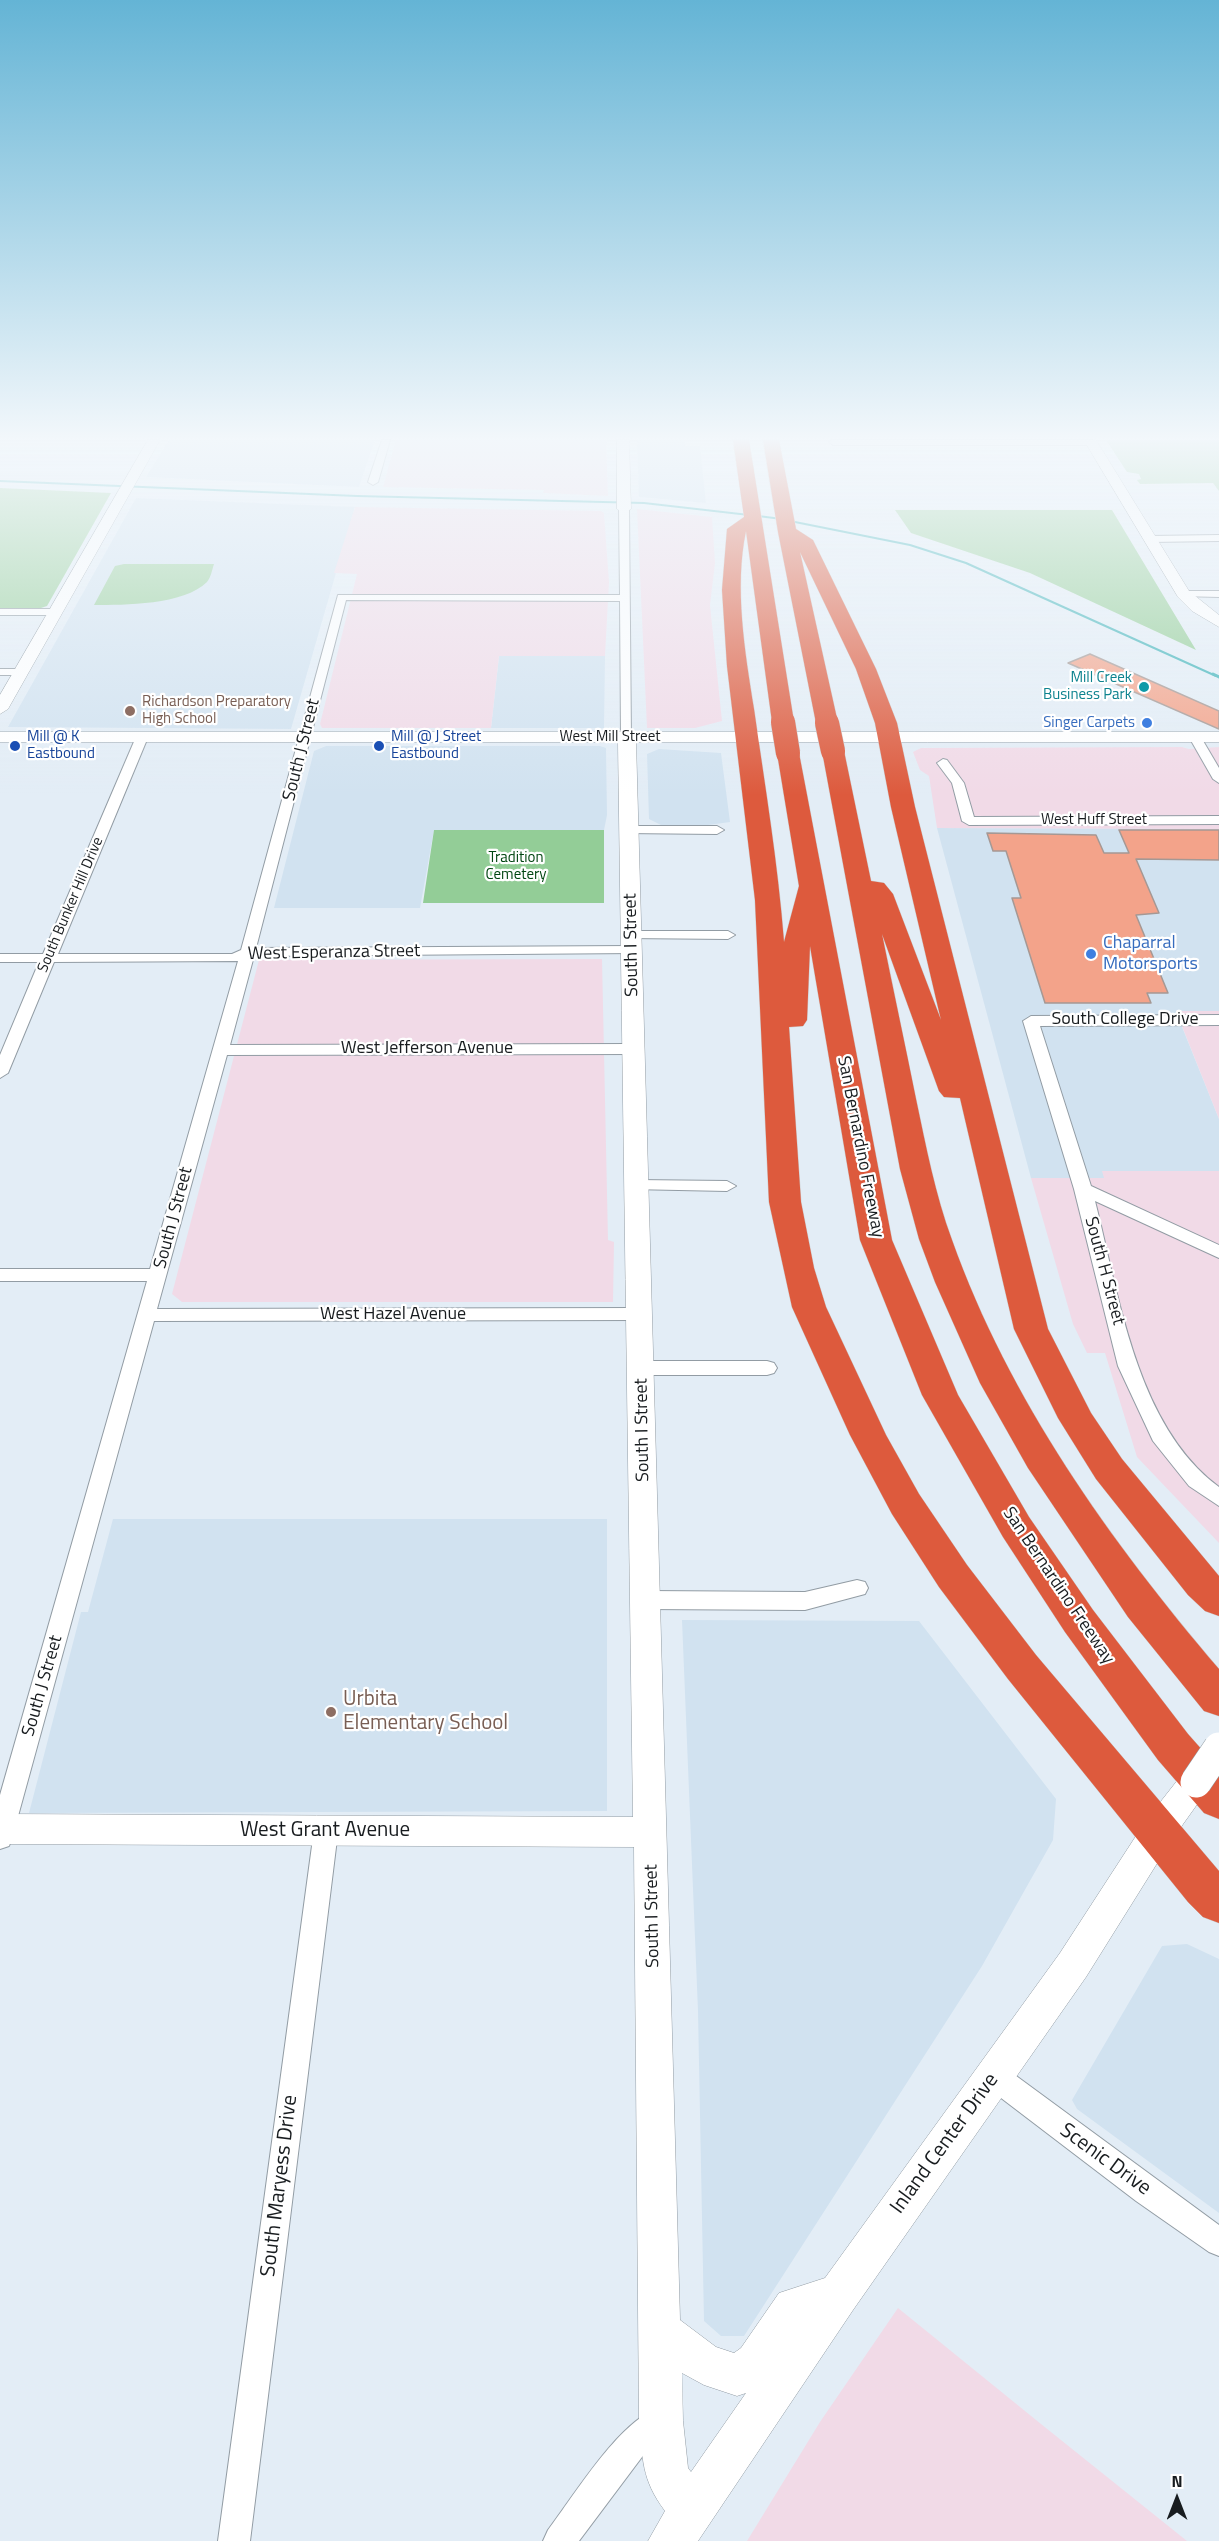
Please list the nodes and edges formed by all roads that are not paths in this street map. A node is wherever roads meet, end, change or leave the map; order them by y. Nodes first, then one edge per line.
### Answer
1 (86, 559) edge
2 (625, 559) edge
3 (739, 559) edge
4 (754, 559) edge
5 (793, 559) edge
6 (813, 559) edge
7 (1162, 559) edge
8 (1183, 594) junction
9 (1219, 594) edge
10 (626, 598) junction
11 (0, 612) edge
12 (56, 612) junction
13 (1219, 622) edge
14 (0, 672) edge
15 (22, 672) junction
16 (0, 709) edge
17 (888, 736) junction
18 (0, 737) edge
19 (142, 737) junction
20 (305, 737) junction
21 (627, 737) junction
22 (746, 737) junction
23 (1195, 737) junction
24 (1219, 737) edge
25 (943, 763) dead end
26 (1219, 779) edge
27 (1219, 820) edge
28 (629, 830) junction
29 (717, 830) dead end
30 (857, 867) junction
31 (813, 880) junction
32 (728, 935) dead end
33 (632, 943) junction
34 (248, 952) junction
35 (0, 958) edge
36 (48, 958) junction
37 (1031, 1020) joint
38 (1219, 1020) edge
39 (633, 1049) junction
40 (220, 1050) junction
41 (0, 1073) edge
42 (636, 1185) junction
43 (727, 1186) dead end
44 (1083, 1190) junction
45 (1219, 1252) edge
46 (0, 1275) edge
47 (158, 1275) junction
48 (1024, 1303) junction
49 (640, 1314) junction
50 (146, 1315) junction
51 (831, 1357) junction
52 (641, 1368) junction
53 (767, 1368) dead end
54 (1219, 1498) edge
55 (857, 1588) dead end
56 (646, 1600) junction
57 (1219, 1600) edge
58 (1219, 1699) edge
59 (1219, 1748) edge
60 (1219, 1800) edge
61 (1167, 1820) junction
62 (326, 1831) junction
63 (1, 1832) edge
64 (650, 1832) junction
65 (1219, 1902) edge
66 (994, 2076) junction
67 (1219, 2242) edge
68 (837, 2295) junction
69 (659, 2330) junction
70 (661, 2421) junction
71 (682, 2526) edge
72 (234, 2541) edge
73 (560, 2541) edge

1 - 12 street
2 - 10 street, South I Street
3 - 22 highway
4 - 31 highway, San Bernardino Freeway, bridge
5 - 30 highway, bridge
6 - 17 highway
7 - 8 street
8 - 9 street
8 - 13 street
10 - 20 street, South J Street
10 - 21 street, South I Street
11 - 12 street
12 - 15 street
14 - 15 street
15 - 16 street
17 - 22 street, West Mill Street
17 - 23 street, West Mill Street
17 - 48 highway
18 - 19 street, West Mill Street
19 - 20 street, West Mill Street
19 - 36 street, South Bunker Hill Drive
20 - 21 street, West Mill Street
20 - 34 street, South J Street
21 - 22 street, West Mill Street
21 - 28 street, South I Street
22 - 51 highway
23 - 24 street, West Mill Street
23 - 26 street
25 - 27 street, West Huff Street
28 - 29 street
28 - 33 street, South I Street
30 - 48 highway
30 - 58 highway
31 - 51 highway
31 - 60 highway, San Bernardino Freeway
32 - 33 street, West Esperanza Street
33 - 34 street, West Esperanza Street
33 - 39 street, South I Street
34 - 36 street, West Esperanza Street
34 - 40 street, South J Street
35 - 36 street, West Esperanza Street
36 - 41 street, South Bunker Hill Drive
37 - 38 street, South College Drive
37 - 44 street, South H Street
39 - 40 street, West Jefferson Avenue
39 - 42 street, South I Street
40 - 47 street, South J Street
42 - 43 street
42 - 49 street, South I Street
44 - 45 street
44 - 54 street, South H Street
46 - 47 street
47 - 50 street, South J Street
48 - 57 highway
49 - 50 street, West Hazel Avenue
49 - 52 street, South I Street
50 - 63 street, South J Street
51 - 61 highway
52 - 53 street
52 - 56 street, South I Street
55 - 56 street
56 - 64 street, South I Street
59 - 61 street, Inland Center Drive, bridge
61 - 65 highway
61 - 66 street, Inland Center Drive
62 - 63 street, West Grant Avenue
62 - 64 street, West Grant Avenue
62 - 72 street, South Maryess Drive
64 - 69 street, South I Street
66 - 67 street, Scenic Drive
66 - 68 street, Inland Center Drive
68 - 69 street
68 - 71 street, Inland Center Drive
69 - 70 street, South I Street
70 - 71 street, South I Street
70 - 73 street

